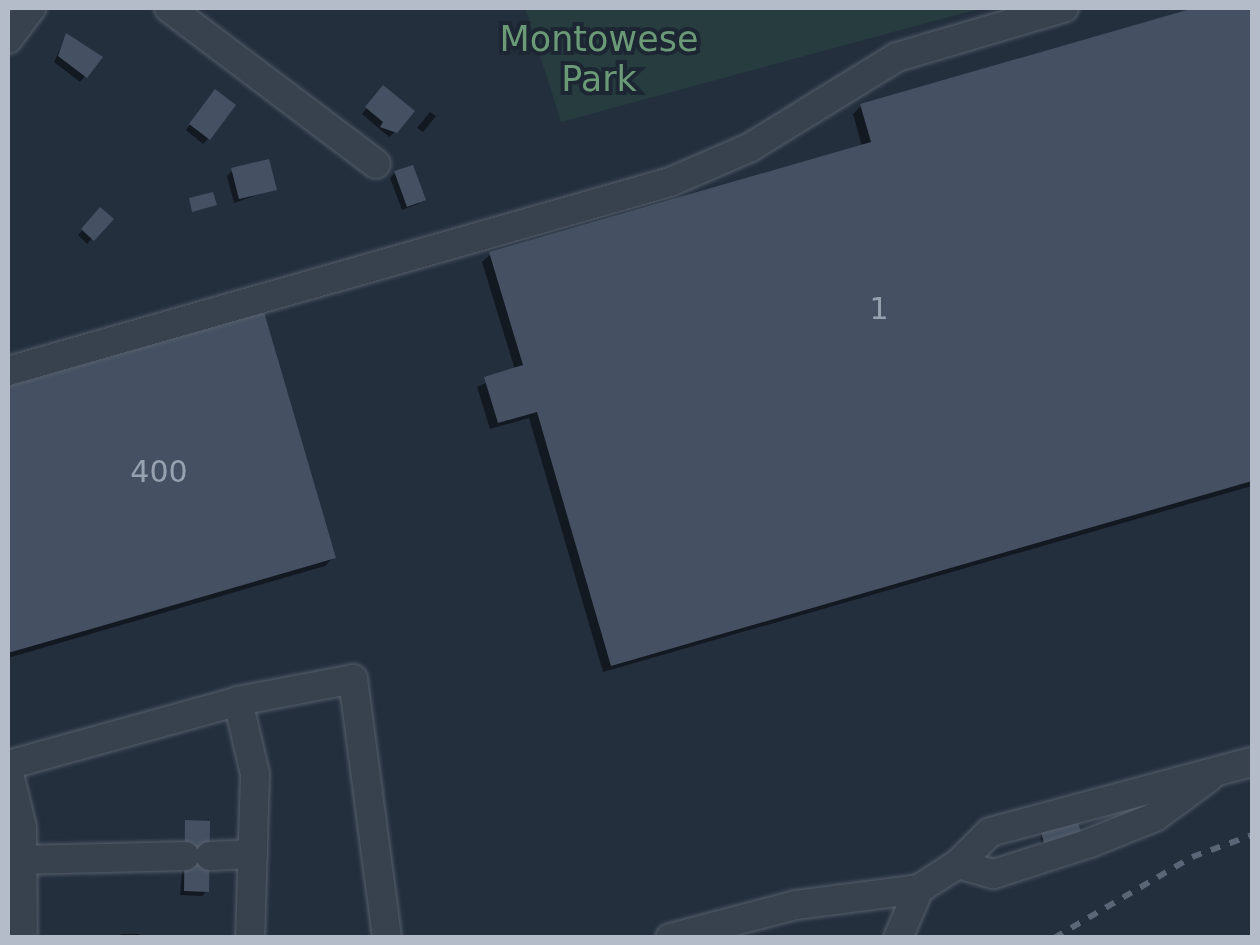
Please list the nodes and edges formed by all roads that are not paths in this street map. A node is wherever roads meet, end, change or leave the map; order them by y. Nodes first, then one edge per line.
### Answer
1 (32, 8) edge
2 (169, 8) edge
3 (1064, 8) edge
4 (8, 39) edge
5 (376, 164) dead end
6 (8, 372) edge
7 (238, 701) junction
8 (1252, 762) edge
9 (8, 767) edge
10 (1214, 773) junction
11 (253, 854) junction
12 (23, 860) junction
13 (958, 864) junction
14 (918, 888) junction
15 (23, 938) edge
16 (250, 938) edge
17 (387, 938) edge
18 (670, 938) edge
19 (898, 938) edge

1 - 4 street
2 - 5 street
3 - 6 street
7 - 9 street
7 - 11 street
7 - 17 street
8 - 10 street
9 - 12 street
10 - 13 street
10 - 13 street
11 - 12 street
11 - 16 street
12 - 15 street
13 - 14 street
14 - 18 street
14 - 19 street

